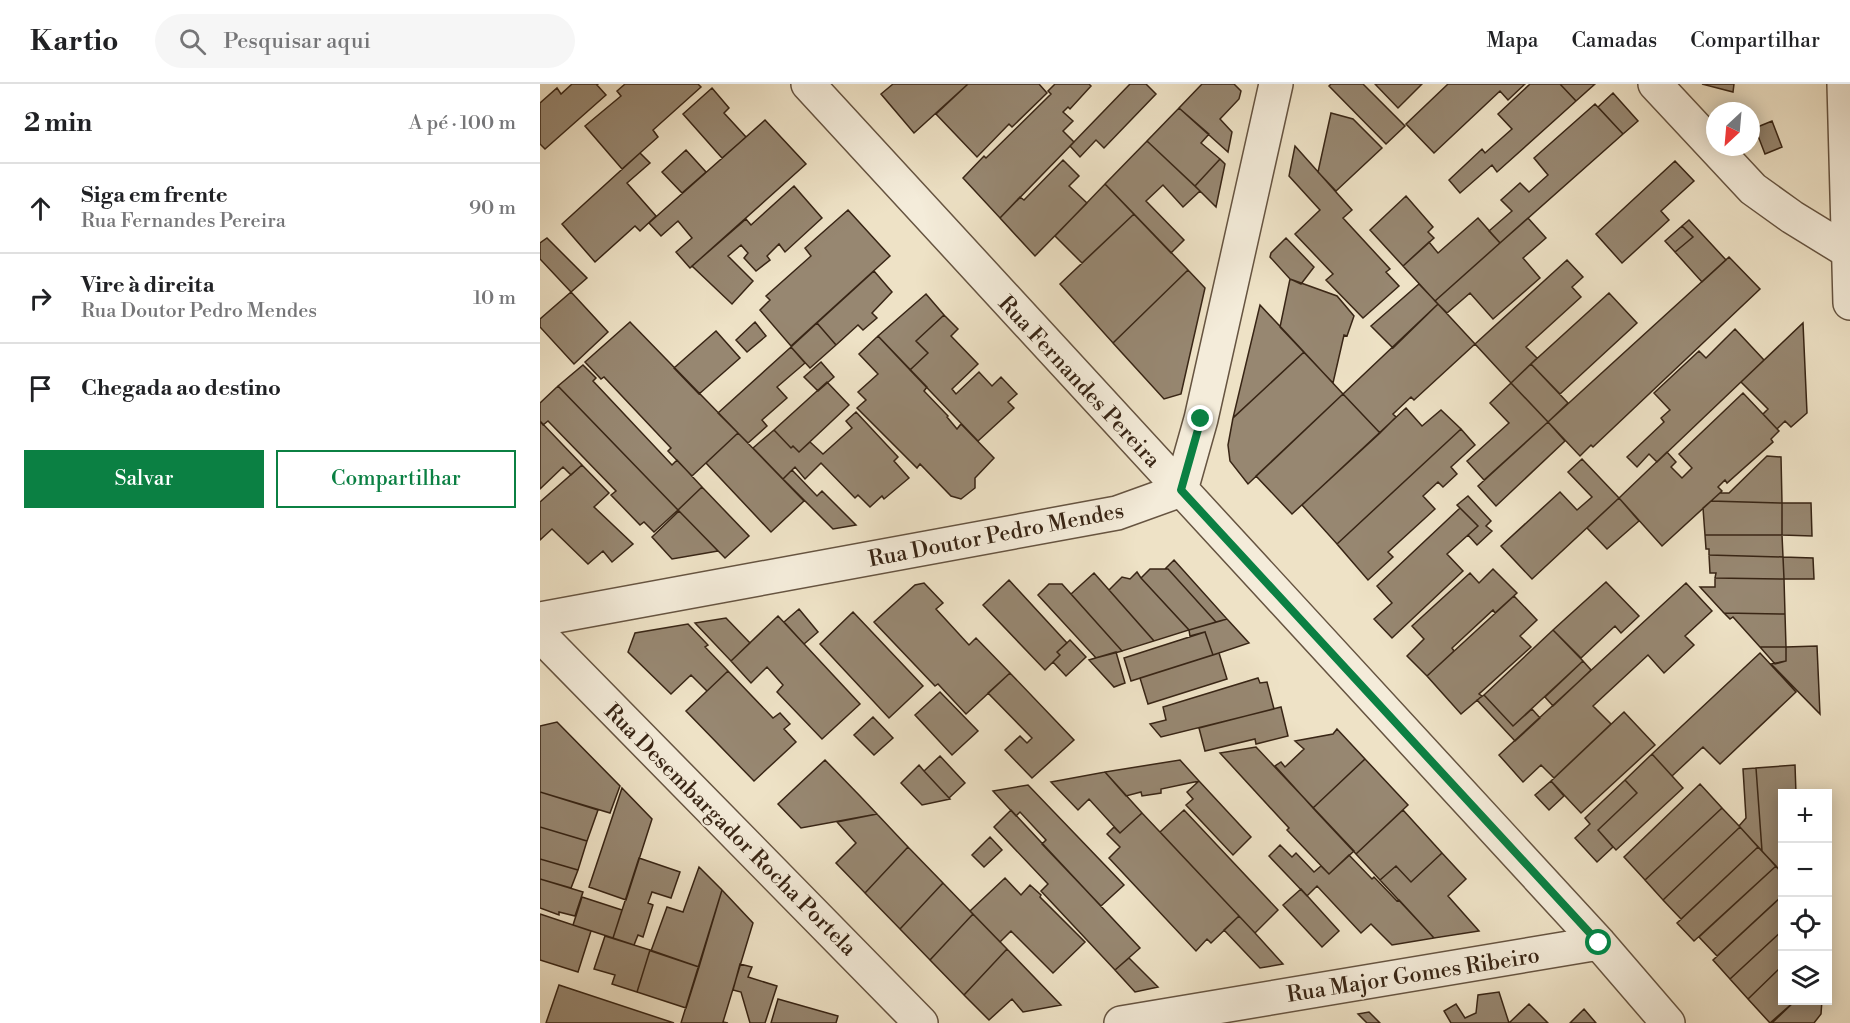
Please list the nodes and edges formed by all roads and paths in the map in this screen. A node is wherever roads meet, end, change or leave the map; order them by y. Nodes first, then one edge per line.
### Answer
1 (808, 84) edge
2 (1276, 84) edge
3 (1655, 84) edge
4 (1844, 84) edge
5 (1849, 252) edge
6 (1850, 303) edge
7 (1181, 490) junction
8 (540, 619) edge
9 (540, 635) edge
10 (1599, 943) junction
11 (921, 1023) edge
12 (1121, 1023) edge
13 (1668, 1023) edge

1 - 7 street, Rua Fernandes Pereira
2 - 7 street
3 - 5 street
4 - 5 street
5 - 6 street
7 - 8 street, Rua Doutor Pedro Mendes
7 - 10 street, Rua Fernandes Pereira
9 - 11 street, Rua Desembargador Rocha Portela
10 - 12 street, Rua Major Gomes Ribeiro
10 - 13 street, Rua Fernandes Pereira

